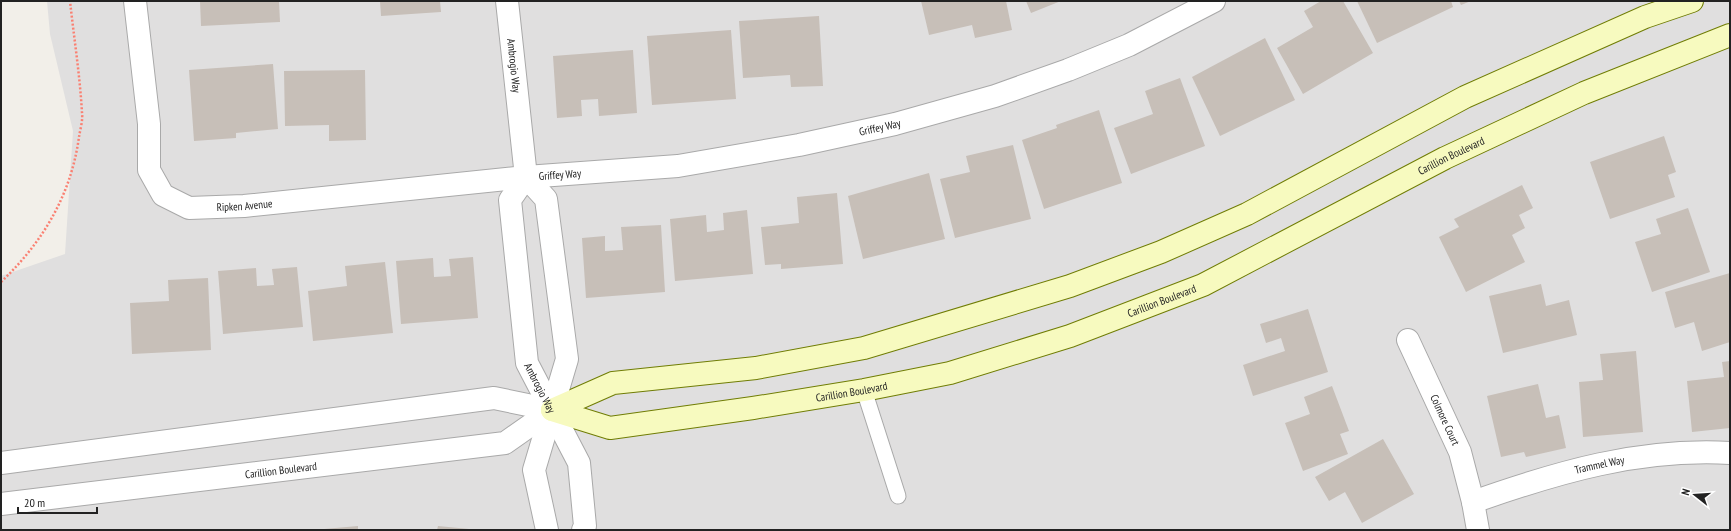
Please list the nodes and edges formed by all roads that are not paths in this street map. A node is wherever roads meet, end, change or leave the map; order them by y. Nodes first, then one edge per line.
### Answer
1 (135, 1) edge
2 (507, 1) edge
3 (1214, 1) edge
4 (1692, 1) edge
5 (1730, 35) edge
6 (526, 177) junction
7 (1408, 340) dead end
8 (864, 390) junction
9 (552, 410) junction
10 (1730, 453) edge
11 (1, 463) edge
12 (898, 496) dead end
13 (1473, 502) junction
14 (1, 504) edge
15 (547, 530) edge
16 (583, 530) edge
17 (1478, 530) edge

1 - 6 street, Ripken Avenue
2 - 6 street, Ambrogio Way
3 - 6 street, Griffey Way
4 - 9 street, Carillion Boulevard
5 - 8 street, Carillion Boulevard
6 - 9 street, Ambrogio Way
6 - 9 street, Ambrogio Way
7 - 13 street, Colmore Court
8 - 9 street, Carillion Boulevard
8 - 12 lane
9 - 11 street, Carillion Boulevard
9 - 14 street, Carillion Boulevard
9 - 15 street
9 - 16 street
10 - 13 street, Trammel Way
13 - 17 street, Colmore Court

